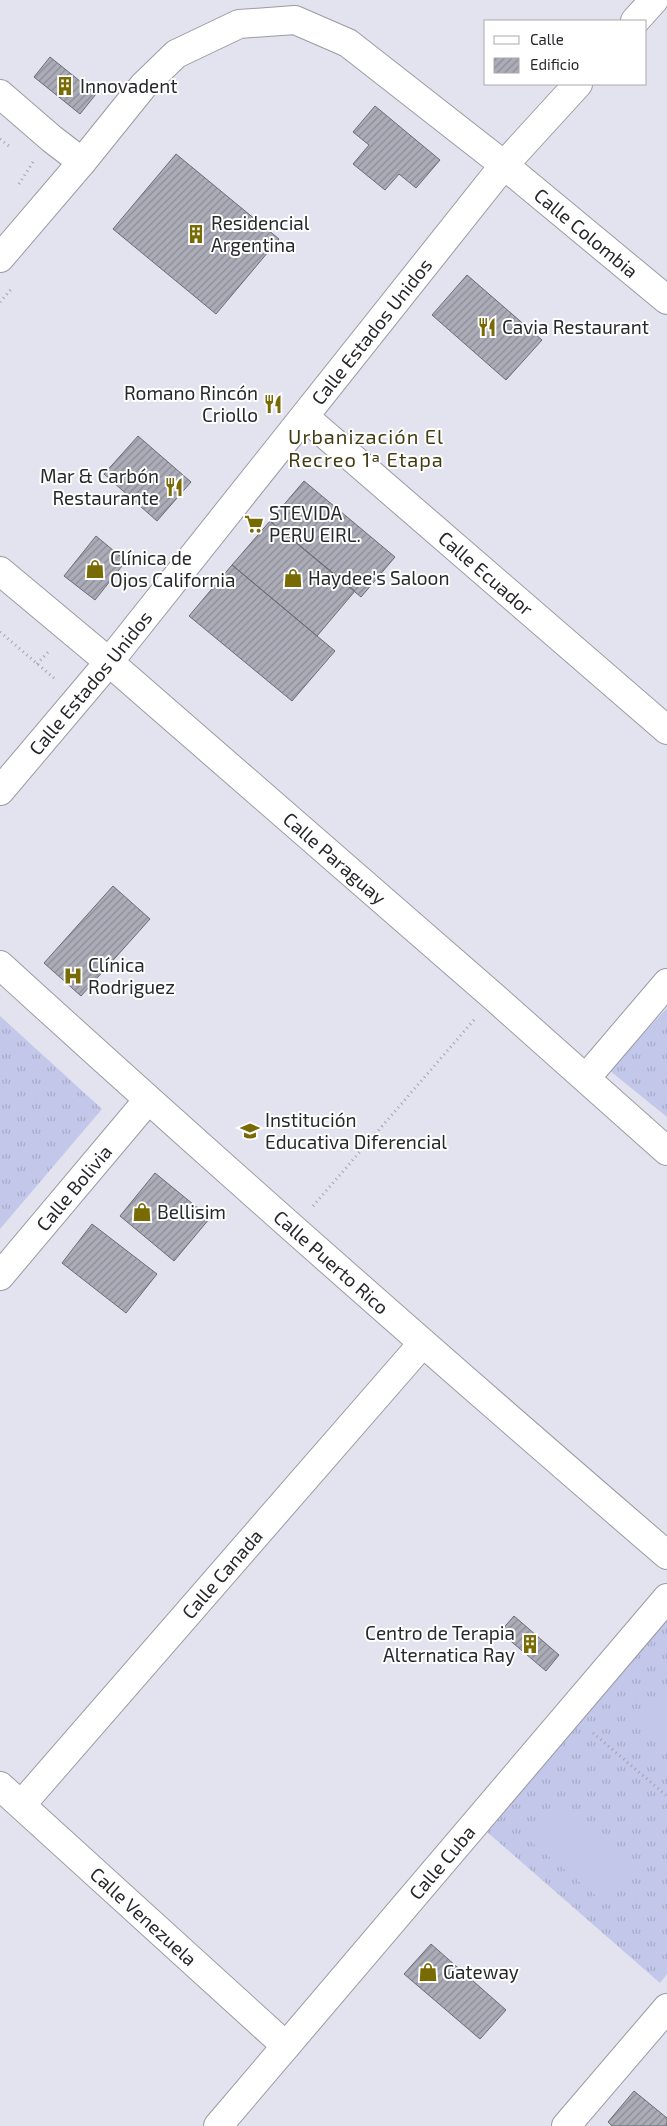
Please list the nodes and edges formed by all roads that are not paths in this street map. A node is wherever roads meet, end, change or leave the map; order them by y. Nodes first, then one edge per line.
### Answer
1 (654, 0) edge
2 (636, 20) edge
3 (577, 85) edge
4 (0, 94) edge
5 (82, 162) junction
6 (504, 165) junction
7 (0, 258) edge
8 (667, 300) edge
9 (305, 417) junction
10 (0, 571) edge
11 (109, 662) junction
12 (667, 730) edge
13 (0, 791) edge
14 (0, 965) edge
15 (667, 984) edge
16 (586, 1078) junction
17 (148, 1100) junction
18 (667, 1151) edge
19 (0, 1276) edge
20 (422, 1344) junction
21 (667, 1555) edge
22 (667, 1598) edge
23 (0, 1786) edge
24 (22, 1804) junction
25 (667, 2008) edge
26 (286, 2046) junction
27 (218, 2126) edge
28 (566, 2126) edge

1 - 2 street
3 - 6 street, Calle Estados Unidos
4 - 5 street
5 - 6 street, Calle Colombia
5 - 7 street, Calle Colombia
6 - 8 street, Calle Colombia
6 - 9 street, Calle Estados Unidos
9 - 11 street, Calle Estados Unidos
9 - 12 street, Calle Ecuador
10 - 11 street, Calle Paraguay
11 - 13 street, Calle Estados Unidos
11 - 16 street, Calle Paraguay
14 - 17 street, Calle Puerto Rico
15 - 16 street
16 - 18 street, Calle Paraguay
17 - 19 street, Calle Bolivia
17 - 20 street, Calle Puerto Rico
20 - 21 street, Calle Puerto Rico
20 - 24 street, Calle Canada
22 - 26 street, Calle Cuba
23 - 24 street, Calle Venezuela
24 - 26 street, Calle Venezuela
25 - 28 street
26 - 27 street, Calle Cuba

